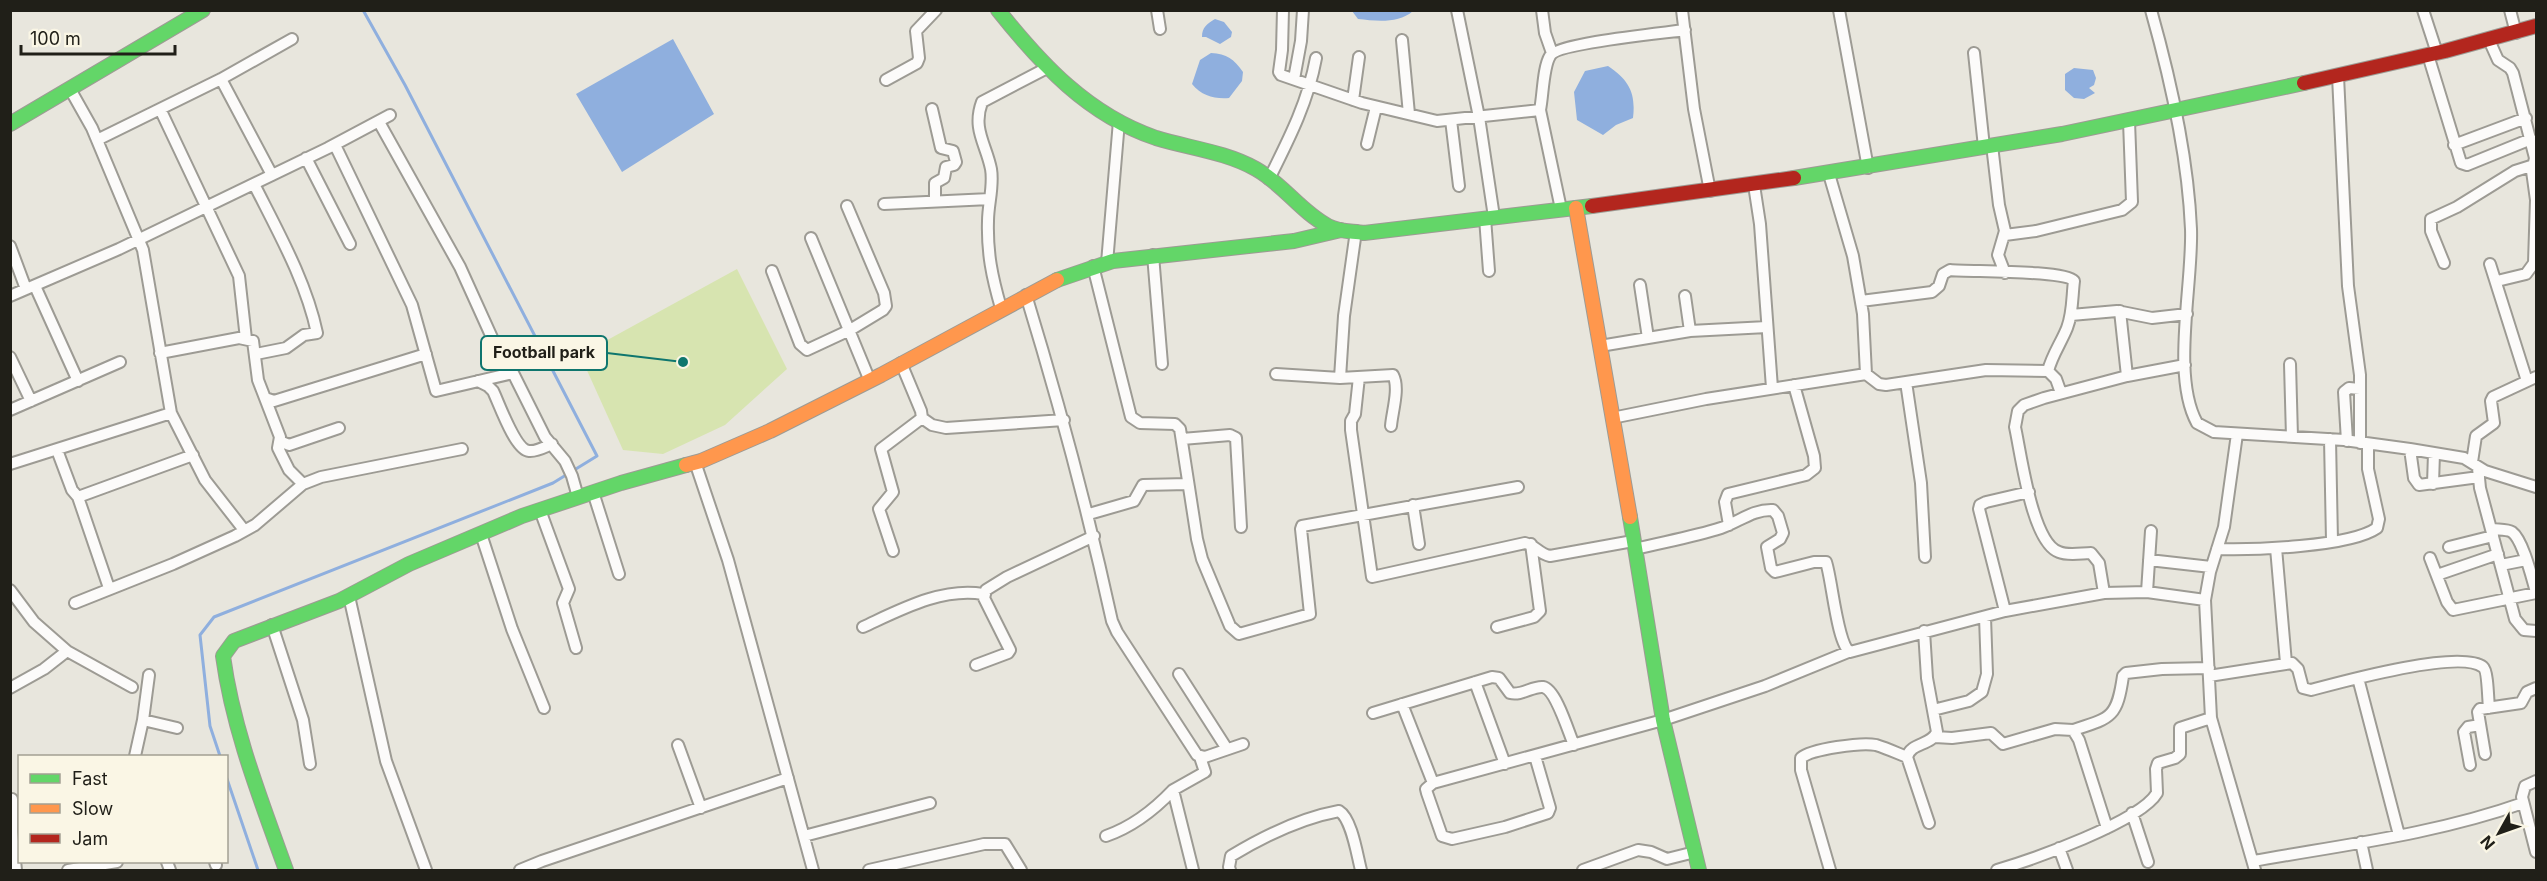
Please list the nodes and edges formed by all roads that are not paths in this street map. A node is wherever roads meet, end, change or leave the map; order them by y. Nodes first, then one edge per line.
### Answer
1 (203, 10) edge
2 (936, 10) edge
3 (998, 10) edge
4 (1157, 10) edge
5 (1283, 10) edge
6 (1303, 10) edge
7 (1457, 10) edge
8 (1542, 10) edge
9 (1682, 10) edge
10 (1839, 10) edge
11 (2151, 10) edge
12 (2424, 10) edge
13 (2510, 10) edge
14 (2536, 26) edge
15 (1160, 29) dead end
16 (1685, 30) junction
17 (2516, 33) junction
18 (292, 39) dead end
19 (1402, 40) dead end
20 (2489, 40) junction
21 (1552, 53) junction
22 (1974, 53) dead end
23 (2433, 54) junction
24 (1359, 57) dead end
25 (1316, 58) dead end
26 (1047, 68) junction
27 (2338, 76) junction
28 (221, 79) junction
29 (1294, 79) junction
30 (886, 80) dead end
31 (1311, 85) junction
32 (69, 88) junction
33 (1353, 100) junction
34 (1376, 107) junction
35 (932, 109) dead end
36 (1540, 110) junction
37 (161, 111) junction
38 (2177, 112) junction
39 (1408, 114) junction
40 (390, 115) dead end
41 (1479, 117) junction
42 (2526, 118) junction
43 (1451, 120) junction
44 (1119, 121) junction
45 (2128, 121) junction
46 (379, 122) junction
47 (10, 124) edge
48 (2531, 139) junction
49 (97, 140) junction
50 (1367, 144) dead end
51 (335, 145) junction
52 (2454, 145) junction
53 (1988, 146) junction
54 (306, 158) junction
55 (2535, 160) edge
56 (1868, 168) junction
57 (1829, 174) junction
58 (272, 175) junction
59 (1269, 179) junction
60 (254, 184) junction
61 (1754, 185) junction
62 (1459, 186) dead end
63 (1710, 191) junction
64 (990, 199) junction
65 (935, 201) junction
66 (884, 204) dead end
67 (847, 206) dead end
68 (206, 207) junction
69 (1576, 208) junction
70 (1561, 209) junction
71 (1489, 218) junction
72 (1351, 230) junction
73 (2005, 235) junction
74 (811, 238) dead end
75 (139, 240) junction
76 (350, 244) dead end
77 (10, 246) edge
78 (1153, 255) junction
79 (2444, 263) dead end
80 (2490, 264) dead end
81 (1100, 265) junction
82 (772, 271) dead end
83 (1489, 271) dead end
84 (2005, 273) junction
85 (2497, 281) junction
86 (1640, 285) dead end
87 (31, 288) junction
88 (1026, 295) junction
89 (10, 296) edge
90 (1685, 296) dead end
91 (1861, 301) junction
92 (1001, 308) junction
93 (2120, 311) junction
94 (2187, 314) junction
95 (2071, 315) junction
96 (1767, 327) junction
97 (850, 330) junction
98 (1690, 330) junction
99 (1648, 338) junction
100 (246, 339) junction
101 (1600, 346) junction
102 (160, 353) junction
103 (256, 354) junction
104 (426, 354) junction
105 (10, 357) edge
106 (120, 362) dead end
107 (901, 363) junction
108 (1162, 364) dead end
109 (2290, 364) dead end
110 (2185, 365) junction
111 (2048, 371) junction
112 (508, 373) junction
113 (1276, 374) dead end
114 (1866, 374) junction
115 (2127, 376) junction
116 (1359, 377) junction
117 (1340, 378) junction
118 (2532, 379) edge
119 (78, 381) junction
120 (478, 381) junction
121 (870, 381) junction
122 (1906, 382) junction
123 (1794, 385) junction
124 (1772, 388) junction
125 (2360, 389) junction
126 (2061, 393) junction
127 (265, 398) junction
128 (31, 401) junction
129 (10, 410) edge
130 (171, 413) junction
131 (1612, 417) junction
132 (922, 418) junction
133 (1064, 420) junction
134 (1391, 426) dead end
135 (339, 428) dead end
136 (2237, 434) junction
137 (2292, 437) junction
138 (1182, 439) junction
139 (2330, 439) junction
140 (280, 441) junction
141 (2347, 441) junction
142 (552, 444) junction
143 (2364, 444) junction
144 (462, 449) dead end
145 (2410, 449) junction
146 (57, 450) junction
147 (2434, 453) junction
148 (193, 455) junction
149 (695, 462) junction
150 (10, 464) edge
151 (2476, 469) junction
152 (1188, 483) junction
153 (303, 484) junction
154 (2433, 484) junction
155 (1518, 487) dead end
156 (2536, 488) edge
157 (593, 492) junction
158 (2029, 492) junction
159 (78, 497) junction
160 (578, 497) junction
161 (1413, 505) junction
162 (540, 510) junction
163 (1089, 514) junction
164 (1362, 514) junction
165 (1730, 525) junction
166 (1241, 527) dead end
167 (244, 530) junction
168 (2151, 531) dead end
169 (2493, 532) junction
170 (481, 534) junction
171 (1095, 536) junction
172 (2332, 541) junction
173 (1419, 544) dead end
174 (1531, 544) junction
175 (1634, 545) junction
176 (2449, 547) dead end
177 (2276, 548) junction
178 (2217, 549) junction
179 (893, 551) dead end
180 (1925, 558) dead end
181 (2430, 558) dead end
182 (2149, 560) junction
183 (2500, 560) junction
184 (2526, 560) junction
185 (2211, 567) junction
186 (619, 574) dead end
187 (2437, 575) junction
188 (109, 588) junction
189 (10, 590) edge
190 (2147, 592) junction
191 (2536, 592) edge
192 (2104, 593) junction
193 (984, 594) junction
194 (349, 596) junction
195 (2509, 597) junction
196 (2205, 600) junction
197 (75, 603) dead end
198 (2005, 611) junction
199 (1985, 617) junction
200 (272, 625) junction
201 (862, 627) dead end
202 (1497, 627) dead end
203 (1924, 631) junction
204 (2536, 631) edge
205 (576, 648) dead end
206 (67, 651) junction
207 (1848, 652) junction
208 (2286, 663) junction
209 (976, 665) dead end
210 (2209, 672) junction
211 (1179, 674) dead end
212 (149, 675) dead end
213 (2358, 678) junction
214 (1475, 682) junction
215 (132, 687) dead end
216 (10, 688) edge
217 (2536, 688) edge
218 (1402, 704) junction
219 (544, 708) dead end
220 (2489, 708) junction
221 (1933, 710) junction
222 (1372, 712) dead end
223 (2211, 718) junction
224 (143, 720) junction
225 (1663, 720) junction
226 (2480, 725) junction
227 (177, 728) dead end
228 (2073, 730) junction
229 (1935, 737) junction
230 (1243, 744) dead end
231 (678, 745) dead end
232 (1574, 746) junction
233 (1227, 749) junction
234 (2485, 754) dead end
235 (135, 755) edge
236 (1535, 756) junction
237 (1200, 757) junction
238 (1907, 757) junction
239 (310, 764) dead end
240 (1505, 764) junction
241 (2470, 765) dead end
242 (788, 778) junction
243 (2536, 781) edge
244 (1433, 783) junction
245 (1173, 790) junction
246 (14, 799) edge
247 (930, 803) dead end
248 (2523, 803) junction
249 (700, 808) junction
250 (2132, 813) junction
251 (1929, 823) dead end
252 (2107, 828) junction
253 (2399, 835) junction
254 (804, 836) junction
255 (1106, 836) dead end
256 (2361, 842) junction
257 (2059, 848) junction
258 (1695, 852) junction
259 (2536, 852) edge
260 (2148, 862) dead end
261 (106, 863) edge
262 (2254, 866) edge
263 (16, 870) edge
264 (68, 870) edge
265 (286, 870) edge
266 (426, 870) edge
267 (520, 870) edge
268 (813, 870) edge
269 (869, 870) edge
270 (1021, 870) edge
271 (1193, 870) edge
272 (1230, 870) edge
273 (1361, 870) edge
274 (1583, 870) edge
275 (1699, 870) edge
276 (1830, 870) edge
277 (1996, 870) edge
278 (2067, 870) edge
279 (2367, 870) edge

1 - 32 street
2 - 30 street
3 - 26 street
4 - 15 street
5 - 29 street
6 - 29 street
7 - 41 street
8 - 21 street
9 - 16 street
10 - 56 street
11 - 38 street
12 - 23 street
13 - 17 street
14 - 17 street
16 - 21 street
16 - 63 street
17 - 20 street
18 - 28 street
19 - 39 street
20 - 23 street
20 - 42 street
21 - 36 street
22 - 53 street
23 - 27 street
23 - 52 street
24 - 33 street
25 - 31 street
26 - 44 street
26 - 64 street
27 - 38 street
27 - 125 street
28 - 37 street
28 - 58 street
29 - 31 street
31 - 33 street
31 - 59 street
32 - 47 street
32 - 49 street
33 - 34 street
34 - 39 street
34 - 50 street
35 - 65 street
36 - 41 street
36 - 70 street
37 - 49 street
37 - 68 street
38 - 45 street
38 - 94 street
39 - 43 street
40 - 46 street
41 - 43 street
41 - 71 street
42 - 48 street
42 - 52 street
43 - 62 street
44 - 59 street
44 - 81 street
45 - 53 street
45 - 73 street
46 - 51 street
46 - 112 street
48 - 52 street
48 - 55 street
49 - 75 street
51 - 54 street
51 - 104 street
53 - 56 street
53 - 73 street
54 - 58 street
54 - 76 street
55 - 79 street
55 - 85 street
56 - 57 street
57 - 61 street
57 - 91 street
58 - 60 street
59 - 72 street
60 - 68 street
60 - 103 street
61 - 63 street
61 - 96 street
63 - 69 street
64 - 65 street
64 - 92 street
65 - 66 street
67 - 97 street
68 - 75 street
68 - 100 street
69 - 70 street
69 - 101 street
70 - 71 street
71 - 72 street
71 - 83 street
72 - 78 street
72 - 117 street
73 - 84 street
74 - 97 street
75 - 87 street
75 - 102 street
77 - 87 street
78 - 81 street
78 - 108 street
80 - 85 street
81 - 88 street
81 - 138 street
82 - 97 street
84 - 91 street
84 - 95 street
85 - 118 street
86 - 99 street
87 - 89 street
87 - 119 street
88 - 92 street
88 - 133 street
90 - 98 street
91 - 114 street
92 - 107 street
93 - 94 street
93 - 95 street
93 - 115 street
94 - 110 street
95 - 111 street
96 - 98 street
96 - 124 street
97 - 121 street
98 - 99 street
99 - 101 street
100 - 102 street
100 - 103 street
101 - 131 street
102 - 130 street
103 - 127 street
104 - 120 street
104 - 127 street
105 - 128 street
106 - 119 street
107 - 121 street
107 - 132 street
109 - 137 street
110 - 115 street
110 - 136 street
111 - 122 street
111 - 126 street
112 - 120 street
112 - 142 street
113 - 117 street
114 - 122 street
114 - 123 street
115 - 126 street
116 - 117 street
116 - 134 street
116 - 164 street
118 - 151 street
119 - 128 street
120 - 142 street
121 - 149 street
122 - 180 street
123 - 124 street
123 - 165 street
124 - 131 street
125 - 141 street
125 - 143 street
126 - 158 street
127 - 140 street
128 - 129 street
130 - 146 street
130 - 148 street
131 - 175 street
132 - 133 street
132 - 179 street
133 - 163 street
135 - 140 street
136 - 137 street
136 - 178 street
137 - 139 street
138 - 152 street
138 - 166 street
139 - 141 street
139 - 172 street
140 - 153 street
141 - 143 street
142 - 160 street
143 - 145 street
143 - 172 street
144 - 153 street
145 - 147 street
145 - 154 street
146 - 150 street
146 - 159 street
147 - 151 street
147 - 154 street
148 - 159 street
148 - 167 street
149 - 157 street
149 - 242 street
151 - 154 street
151 - 156 street
151 - 169 street
152 - 163 street
152 - 164 street
153 - 167 street
155 - 161 street
157 - 160 street
157 - 186 street
158 - 192 street
158 - 198 street
159 - 188 street
160 - 162 street
161 - 164 street
161 - 173 street
162 - 170 street
162 - 205 street
163 - 171 street
164 - 174 street
165 - 175 street
165 - 207 street
167 - 188 street
168 - 182 street
169 - 176 street
169 - 183 street
169 - 184 street
170 - 194 street
170 - 219 street
171 - 193 street
171 - 237 street
172 - 177 street
174 - 175 street
174 - 202 street
175 - 225 street
177 - 178 street
177 - 208 street
178 - 185 street
181 - 187 street
182 - 185 street
182 - 190 street
183 - 184 street
183 - 187 street
183 - 195 street
184 - 191 street
185 - 196 street
187 - 195 street
188 - 197 street
189 - 206 street
190 - 192 street
190 - 196 street
191 - 195 street
192 - 198 street
193 - 201 street
193 - 209 street
194 - 200 street
194 - 266 street
195 - 204 street
196 - 210 street
198 - 199 street
199 - 203 street
199 - 221 street
200 - 239 street
200 - 265 street
203 - 207 street
203 - 221 street
206 - 215 street
206 - 216 street
207 - 225 street
208 - 210 street
208 - 213 street
210 - 223 street
210 - 228 street
211 - 233 street
212 - 224 street
213 - 220 street
213 - 253 street
214 - 218 street
214 - 232 street
214 - 240 street
217 - 220 street
218 - 222 street
218 - 244 street
220 - 226 street
221 - 229 street
223 - 250 street
223 - 262 street
224 - 227 street
224 - 235 street
225 - 232 street
225 - 258 street
226 - 234 street
226 - 241 street
228 - 229 street
228 - 252 street
229 - 238 street
230 - 233 street
231 - 249 street
232 - 236 street
233 - 237 street
236 - 240 street
236 - 244 street
237 - 245 street
238 - 251 street
238 - 276 street
240 - 244 street
242 - 249 street
242 - 254 street
243 - 248 street
245 - 255 street
245 - 271 street
246 - 263 street
247 - 254 street
248 - 253 street
248 - 259 street
249 - 267 street
250 - 252 street
250 - 260 street
252 - 257 street
253 - 256 street
254 - 268 street
256 - 262 street
256 - 279 street
257 - 277 street
257 - 278 street
258 - 274 street
258 - 275 street
261 - 264 street
269 - 270 street
272 - 273 street

